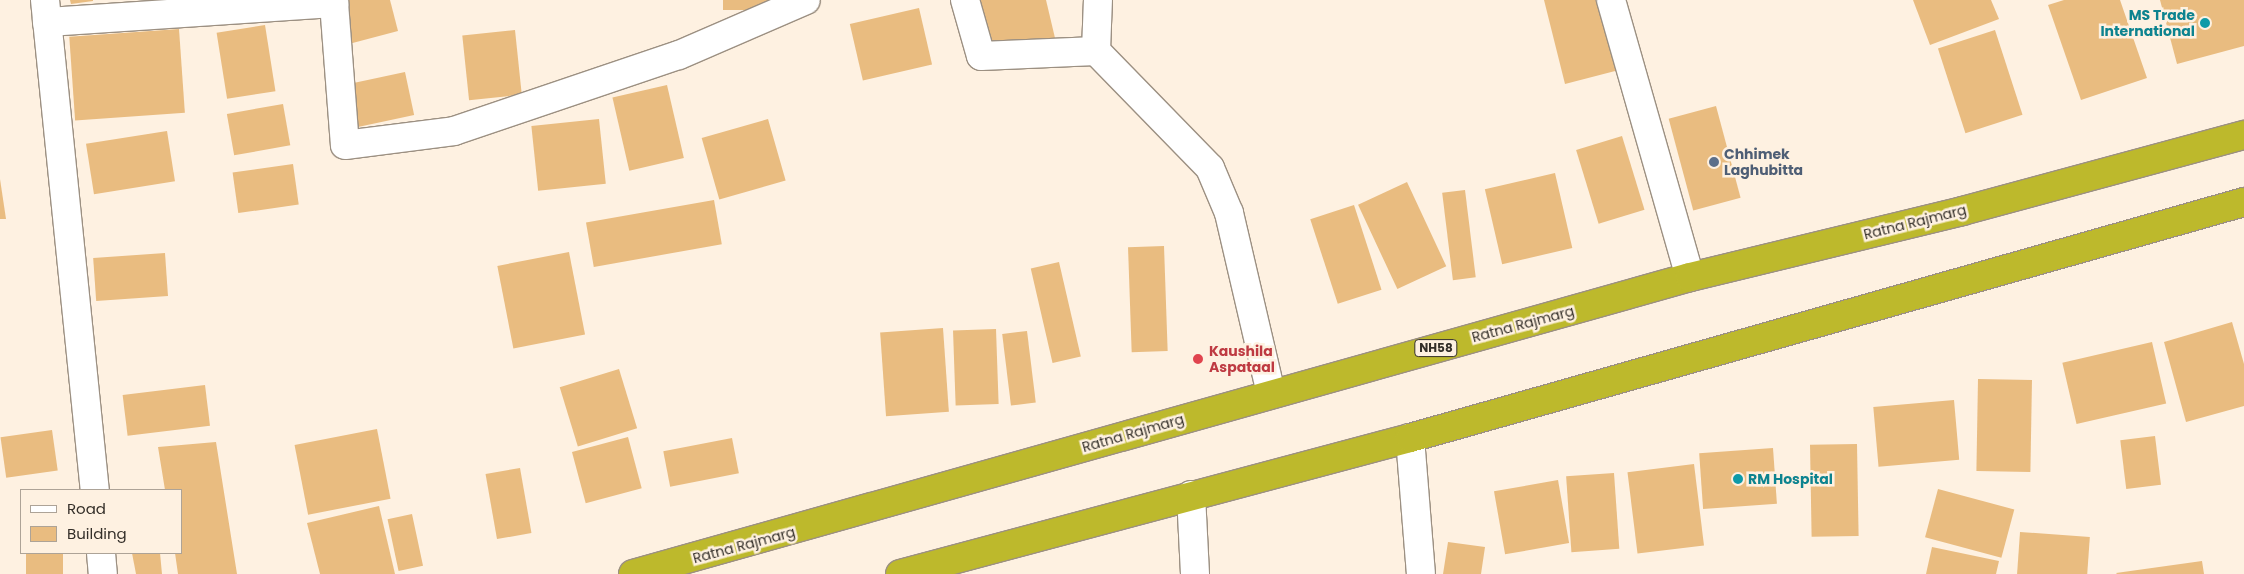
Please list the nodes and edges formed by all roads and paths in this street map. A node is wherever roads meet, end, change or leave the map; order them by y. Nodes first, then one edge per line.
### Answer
1 (806, 0) edge
2 (965, 0) edge
3 (1098, 0) edge
4 (1611, 0) edge
5 (46, 11) edge
6 (1096, 50) junction
7 (2244, 135) edge
8 (2244, 202) edge
9 (1690, 277) junction
10 (1271, 394) junction
11 (1410, 438) junction
12 (95, 489) edge
13 (1191, 495) junction
14 (101, 554) edge
15 (103, 574) edge
16 (633, 574) edge
17 (900, 574) edge
18 (1195, 574) edge
19 (1421, 574) edge

1 - 5 street
2 - 6 street
3 - 6 street
4 - 9 street
5 - 12 street
6 - 10 street
7 - 9 highway, Ratna Rajmarg / NH58
8 - 11 highway
9 - 10 highway, Ratna Rajmarg / NH58
10 - 16 highway, Ratna Rajmarg / NH58
11 - 13 highway
11 - 19 street
13 - 17 highway
13 - 18 street
14 - 15 street

